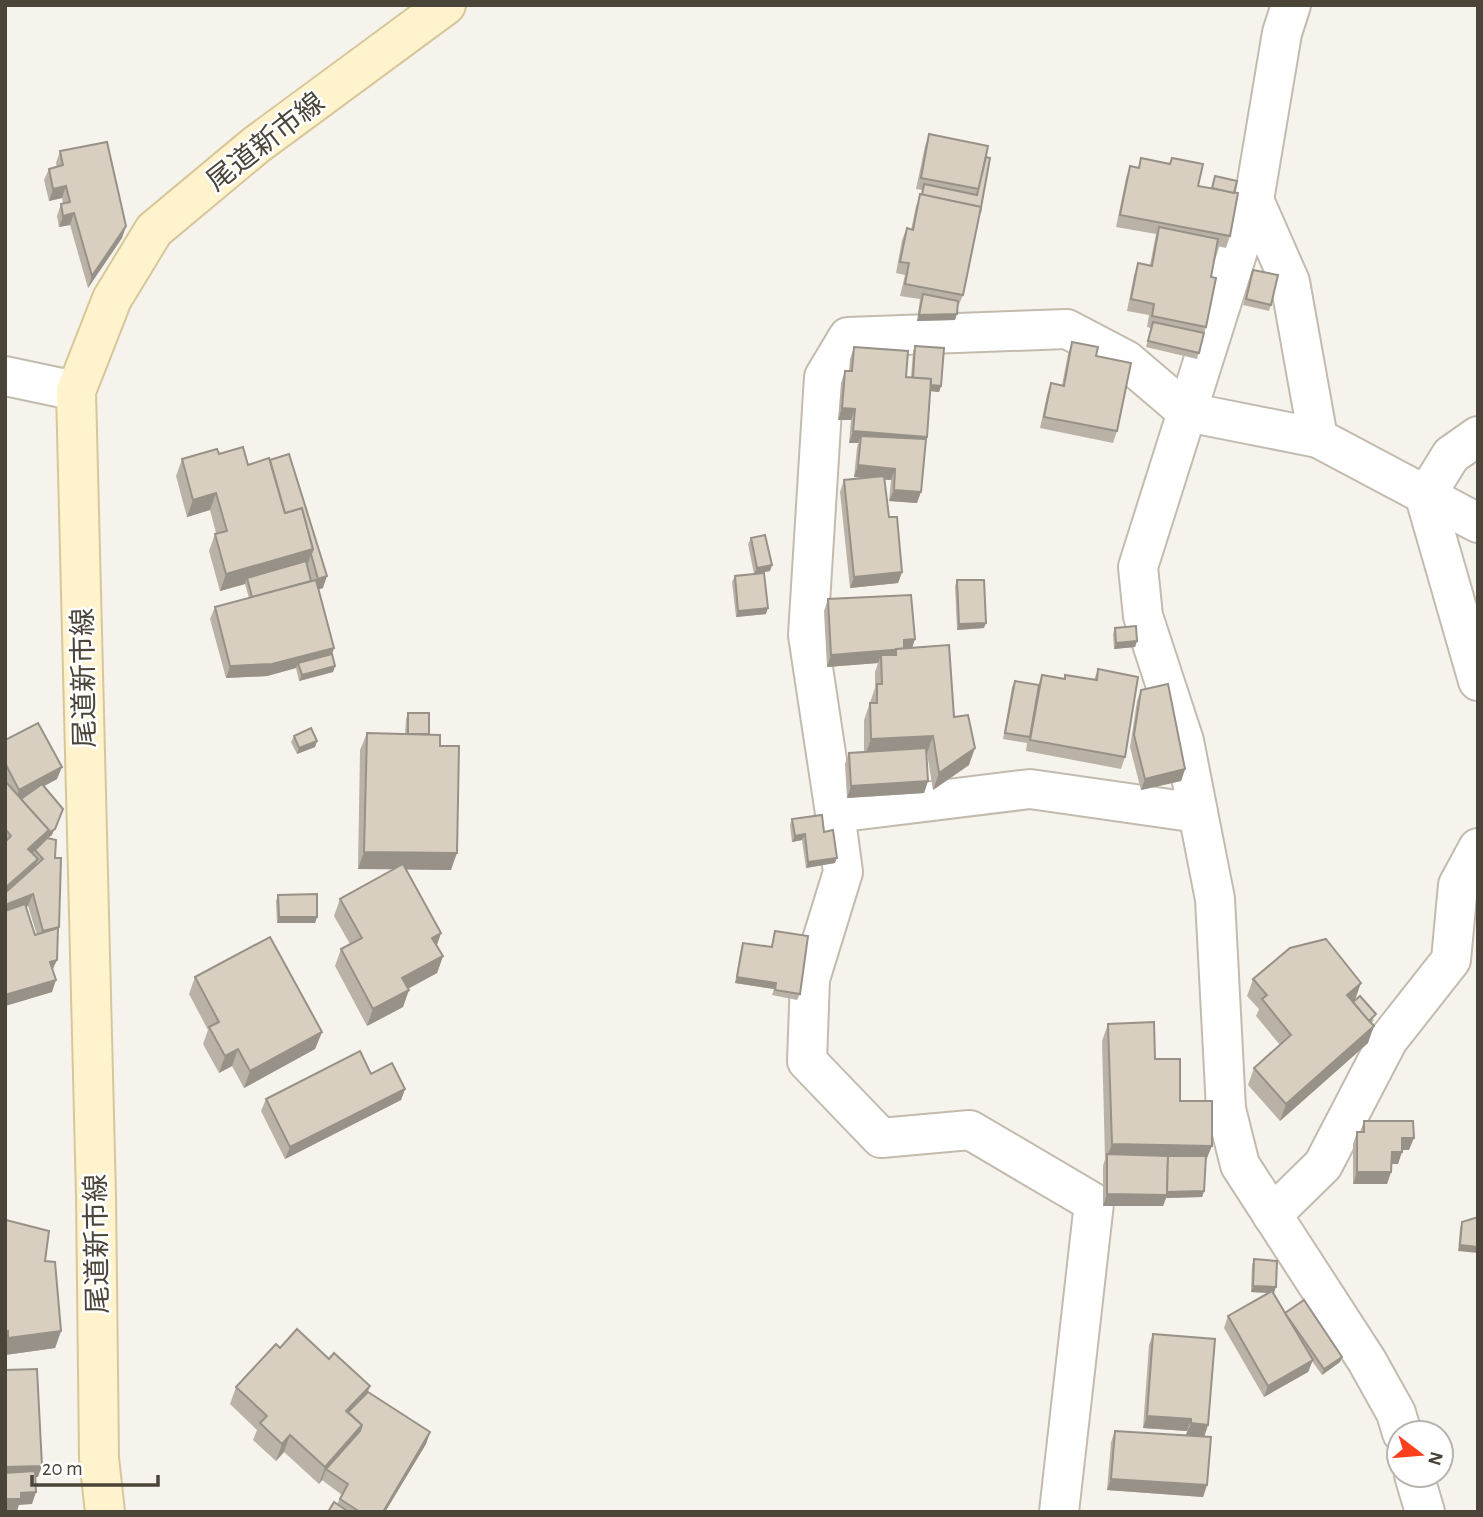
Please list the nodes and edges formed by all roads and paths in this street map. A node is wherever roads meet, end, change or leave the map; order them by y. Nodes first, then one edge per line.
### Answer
1 (1291, 5) edge
2 (434, 10) edge
3 (1254, 200) junction
4 (5, 376) edge
5 (76, 391) junction
6 (1187, 412) junction
7 (1478, 436) edge
8 (1318, 438) junction
9 (1425, 496) junction
10 (1478, 523) edge
11 (1478, 681) edge
12 (835, 813) junction
13 (1198, 813) junction
14 (1478, 848) edge
15 (1272, 1215) junction
16 (1398, 1419) edge
17 (1419, 1489) edge
18 (105, 1512) edge
19 (1059, 1512) edge
20 (1425, 1512) edge

1 - 3 street
2 - 5 main road, 尾道新市線
3 - 6 street
3 - 8 street
4 - 5 street
5 - 18 main road, 尾道新市線
6 - 8 street
6 - 12 street
6 - 13 street
7 - 9 street
8 - 9 street
9 - 10 street
9 - 11 street
12 - 13 street
12 - 19 street
13 - 15 street
14 - 15 street
15 - 16 street
17 - 20 street

